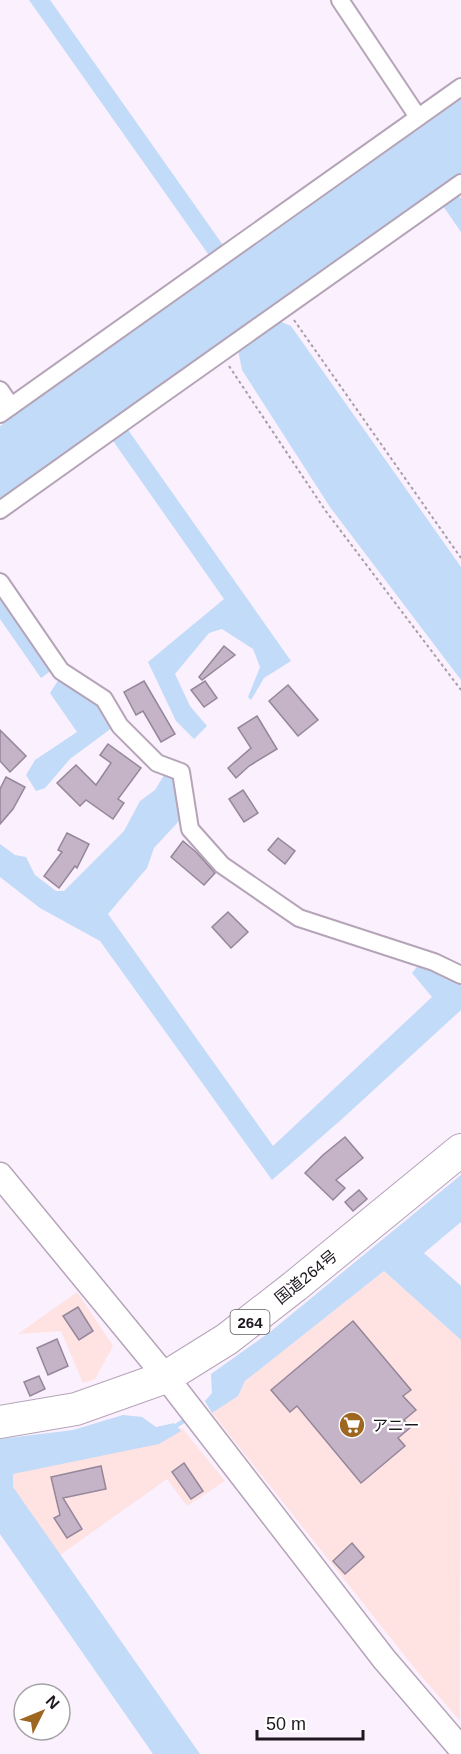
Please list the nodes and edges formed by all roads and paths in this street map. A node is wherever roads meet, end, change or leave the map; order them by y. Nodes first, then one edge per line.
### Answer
1 (340, 0) edge
2 (461, 87) edge
3 (418, 117) junction
4 (461, 183) edge
5 (286, 308) junction
6 (220, 352) junction
7 (0, 390) edge
8 (6, 410) edge
9 (0, 510) edge
10 (461, 558) edge
11 (0, 582) edge
12 (461, 690) edge
13 (461, 975) edge
14 (461, 1150) edge
15 (0, 1176) edge
16 (166, 1377) junction
17 (0, 1422) edge
18 (458, 1739) edge

1 - 3 street
2 - 3 street
3 - 8 street
4 - 5 street
5 - 6 street
5 - 10 path
6 - 9 street
6 - 12 path
7 - 8 street
11 - 13 street
14 - 16 highway, 国道264号 / 264
15 - 16 street
16 - 17 highway, 国道264号 / 264
16 - 18 street

